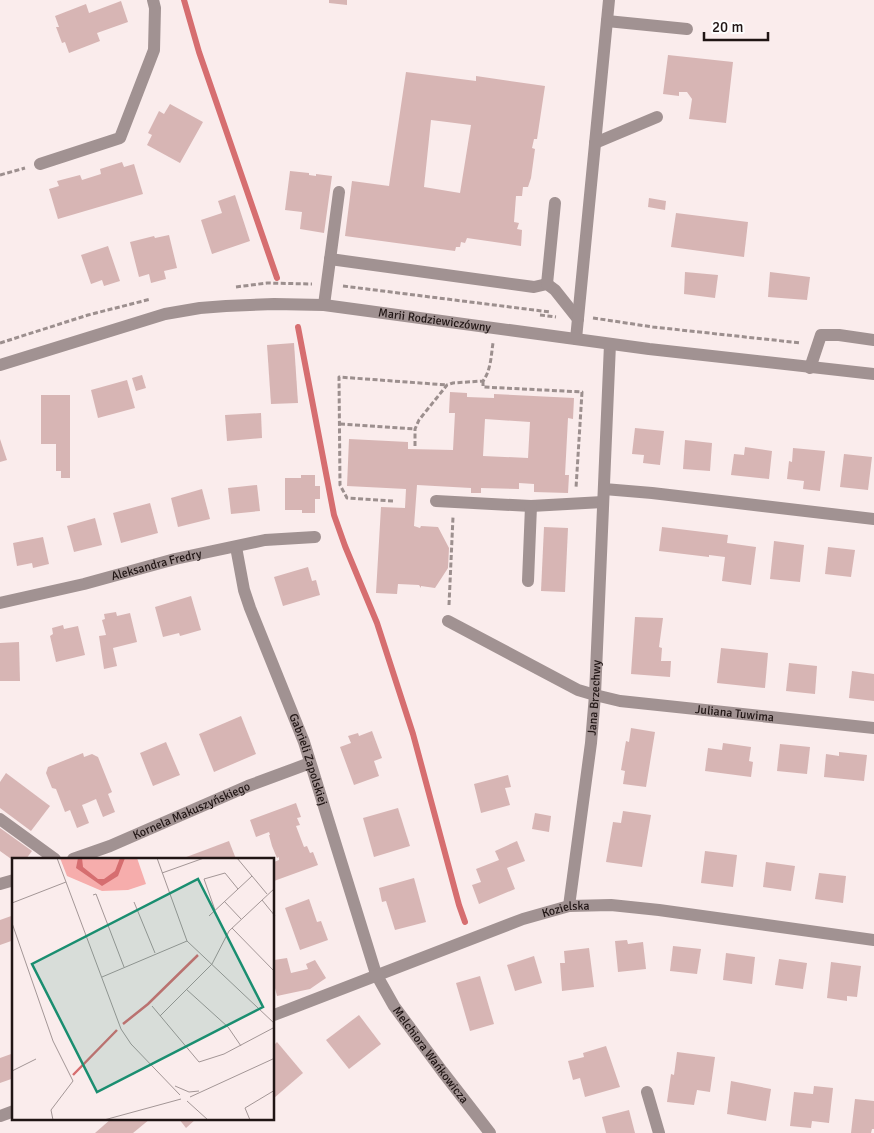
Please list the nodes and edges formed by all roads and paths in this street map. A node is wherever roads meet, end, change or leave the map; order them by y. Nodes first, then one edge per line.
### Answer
1 (153, 0) edge
2 (609, 0) edge
3 (607, 21) junction
4 (687, 29) dead end
5 (657, 117) dead end
6 (595, 143) junction
7 (40, 164) joint
8 (0, 175) edge
9 (339, 192) dead end
10 (555, 203) dead end
11 (330, 258) junction
12 (547, 284) junction
13 (324, 305) junction
14 (578, 319) junction
15 (494, 328) junction
16 (576, 339) junction
17 (874, 340) edge
18 (610, 344) junction
19 (0, 365) edge
20 (810, 368) junction
21 (874, 374) edge
22 (483, 381) junction
23 (447, 385) junction
24 (340, 424) junction
25 (415, 428) junction
26 (415, 446) dead end
27 (603, 495) junction
28 (393, 501) dead end
29 (436, 501) dead end
30 (454, 502) junction
31 (575, 504) junction
32 (531, 506) junction
33 (874, 519) edge
34 (315, 538) dead end
35 (236, 547) junction
36 (528, 581) dead end
37 (0, 603) edge
38 (448, 621) joint
39 (595, 695) junction
40 (874, 728) edge
41 (310, 763) junction
42 (0, 819) edge
43 (54, 858) edge
44 (76, 858) edge
45 (569, 906) junction
46 (874, 940) edge
47 (376, 974) junction
48 (275, 1015) edge
49 (647, 1092) dead end
50 (12, 1112) edge
51 (0, 1116) edge
52 (490, 1133) edge
53 (659, 1133) edge

1 - 7 street
2 - 3 street
3 - 4 street
3 - 6 street
5 - 6 street
6 - 14 street
7 - 8 path
9 - 11 street
10 - 12 street
11 - 12 street
11 - 13 street
12 - 14 street
13 - 15 street, Marii Rodziewiczówny
13 - 19 street, Marii Rodziewiczówny
14 - 16 street
15 - 16 street, Marii Rodziewiczówny
15 - 22 path
16 - 18 street, Marii Rodziewiczówny
17 - 20 street
18 - 20 street, Marii Rodziewiczówny
18 - 27 street, Jana Brzechwy
20 - 21 street, Marii Rodziewiczówny
22 - 23 path
22 - 31 path
23 - 24 path
23 - 25 path
24 - 25 path
24 - 28 path
25 - 26 path
27 - 31 street
27 - 33 street
27 - 39 street, Jana Brzechwy
29 - 30 street
30 - 32 street
30 - 38 path
31 - 32 street
32 - 36 street
34 - 35 street, Aleksandra Fredry
35 - 37 street, Aleksandra Fredry
35 - 41 street, Gabrieli Zapolskiej
38 - 39 street, Juliana Tuwima
39 - 40 street, Juliana Tuwima
39 - 45 street, Jana Brzechwy
41 - 44 street, Kornela Makuszyńskiego
41 - 47 street, Gabrieli Zapolskiej
42 - 43 street
45 - 46 street, Kozielska
45 - 47 street, Kozielska
47 - 48 street, Kozielska
47 - 52 street, Melchiora Wańkowicza
49 - 53 street
50 - 51 street

